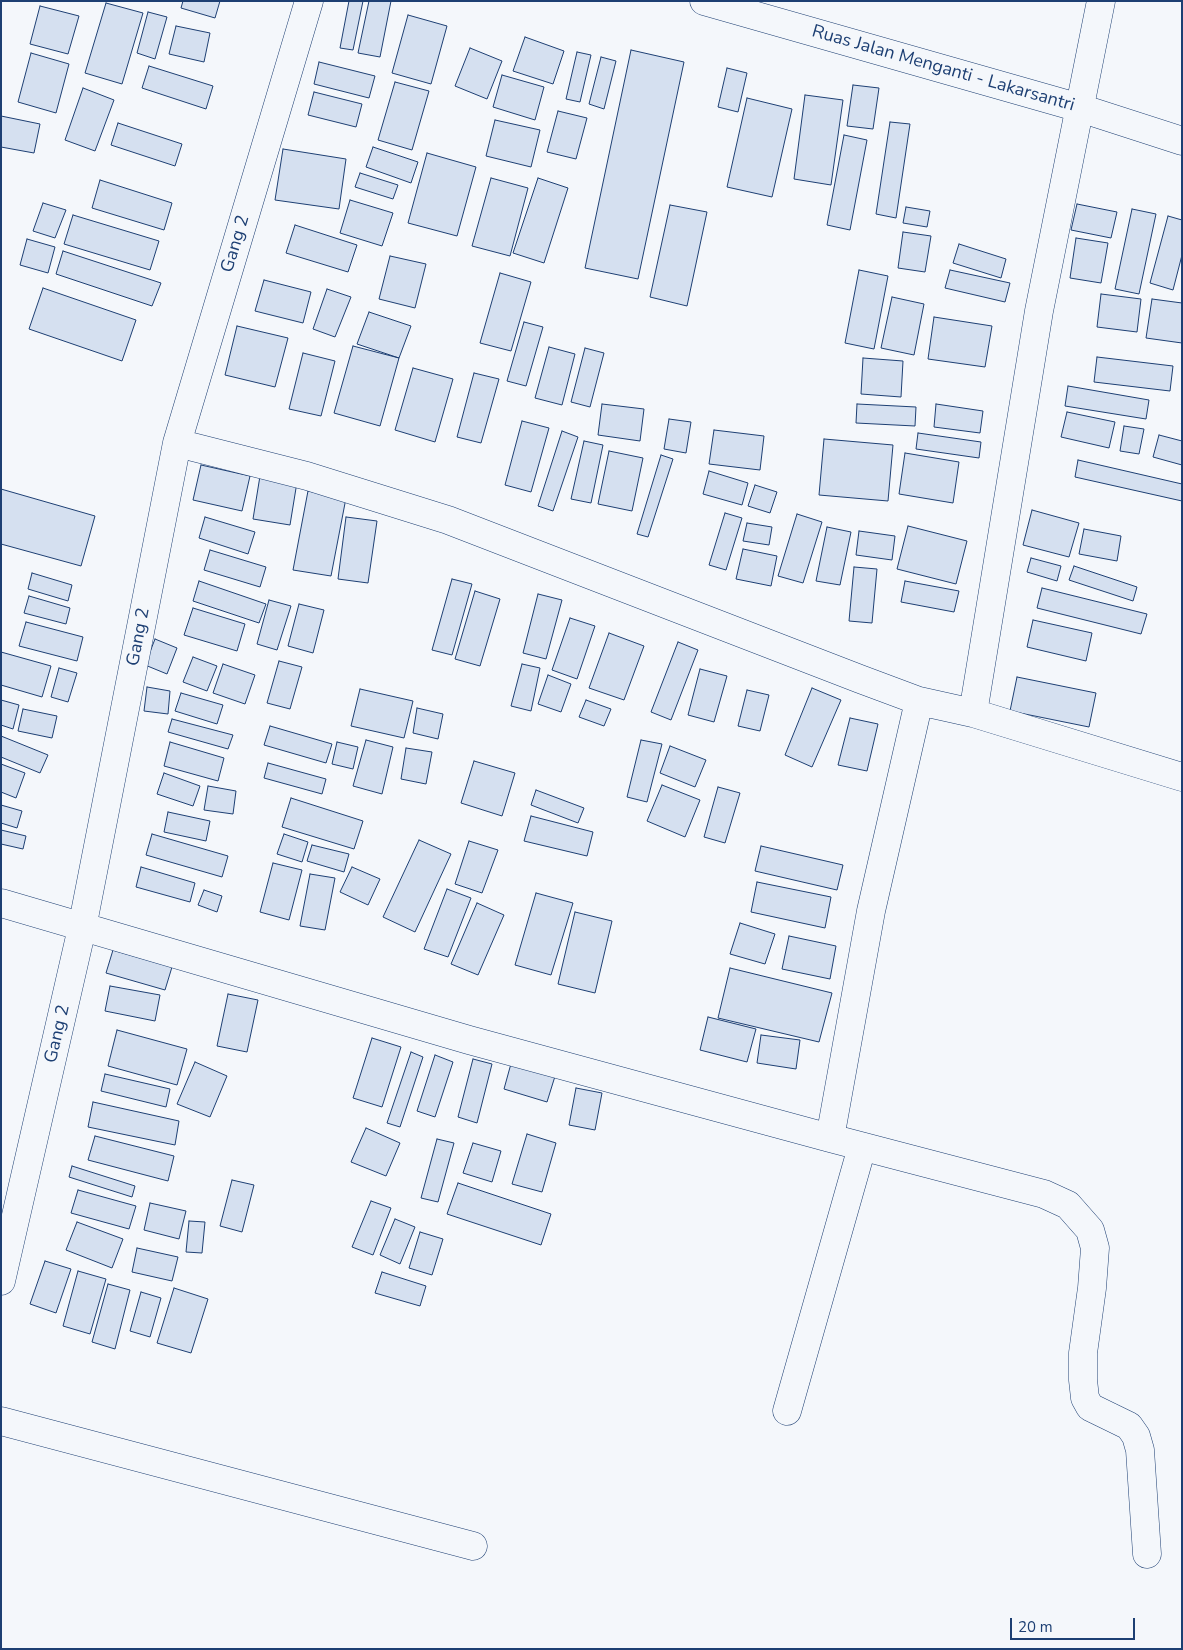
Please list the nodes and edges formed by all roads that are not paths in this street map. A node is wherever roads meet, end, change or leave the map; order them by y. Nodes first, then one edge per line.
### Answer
1 (309, 1) edge
2 (704, 1) edge
3 (1101, 1) edge
4 (1080, 108) junction
5 (1182, 141) edge
6 (177, 443) junction
7 (919, 701) junction
8 (973, 713) junction
9 (1182, 777) edge
10 (1, 903) edge
11 (82, 928) junction
12 (830, 1138) junction
13 (862, 1147) junction
14 (1, 1281) edge
15 (787, 1412) dead end
16 (1, 1422) edge
17 (473, 1546) dead end
18 (1147, 1554) dead end

1 - 6 street, Gang 2
2 - 4 street, Ruas Jalan Menganti - Lakarsantri
3 - 4 street
4 - 5 street, Ruas Jalan Menganti - Lakarsantri
4 - 8 street
6 - 7 street
6 - 11 street, Gang 2
7 - 8 street
7 - 12 street
8 - 9 street
10 - 11 street
11 - 12 street
11 - 14 street, Gang 2
12 - 13 street
13 - 15 street
13 - 18 street
16 - 17 street

